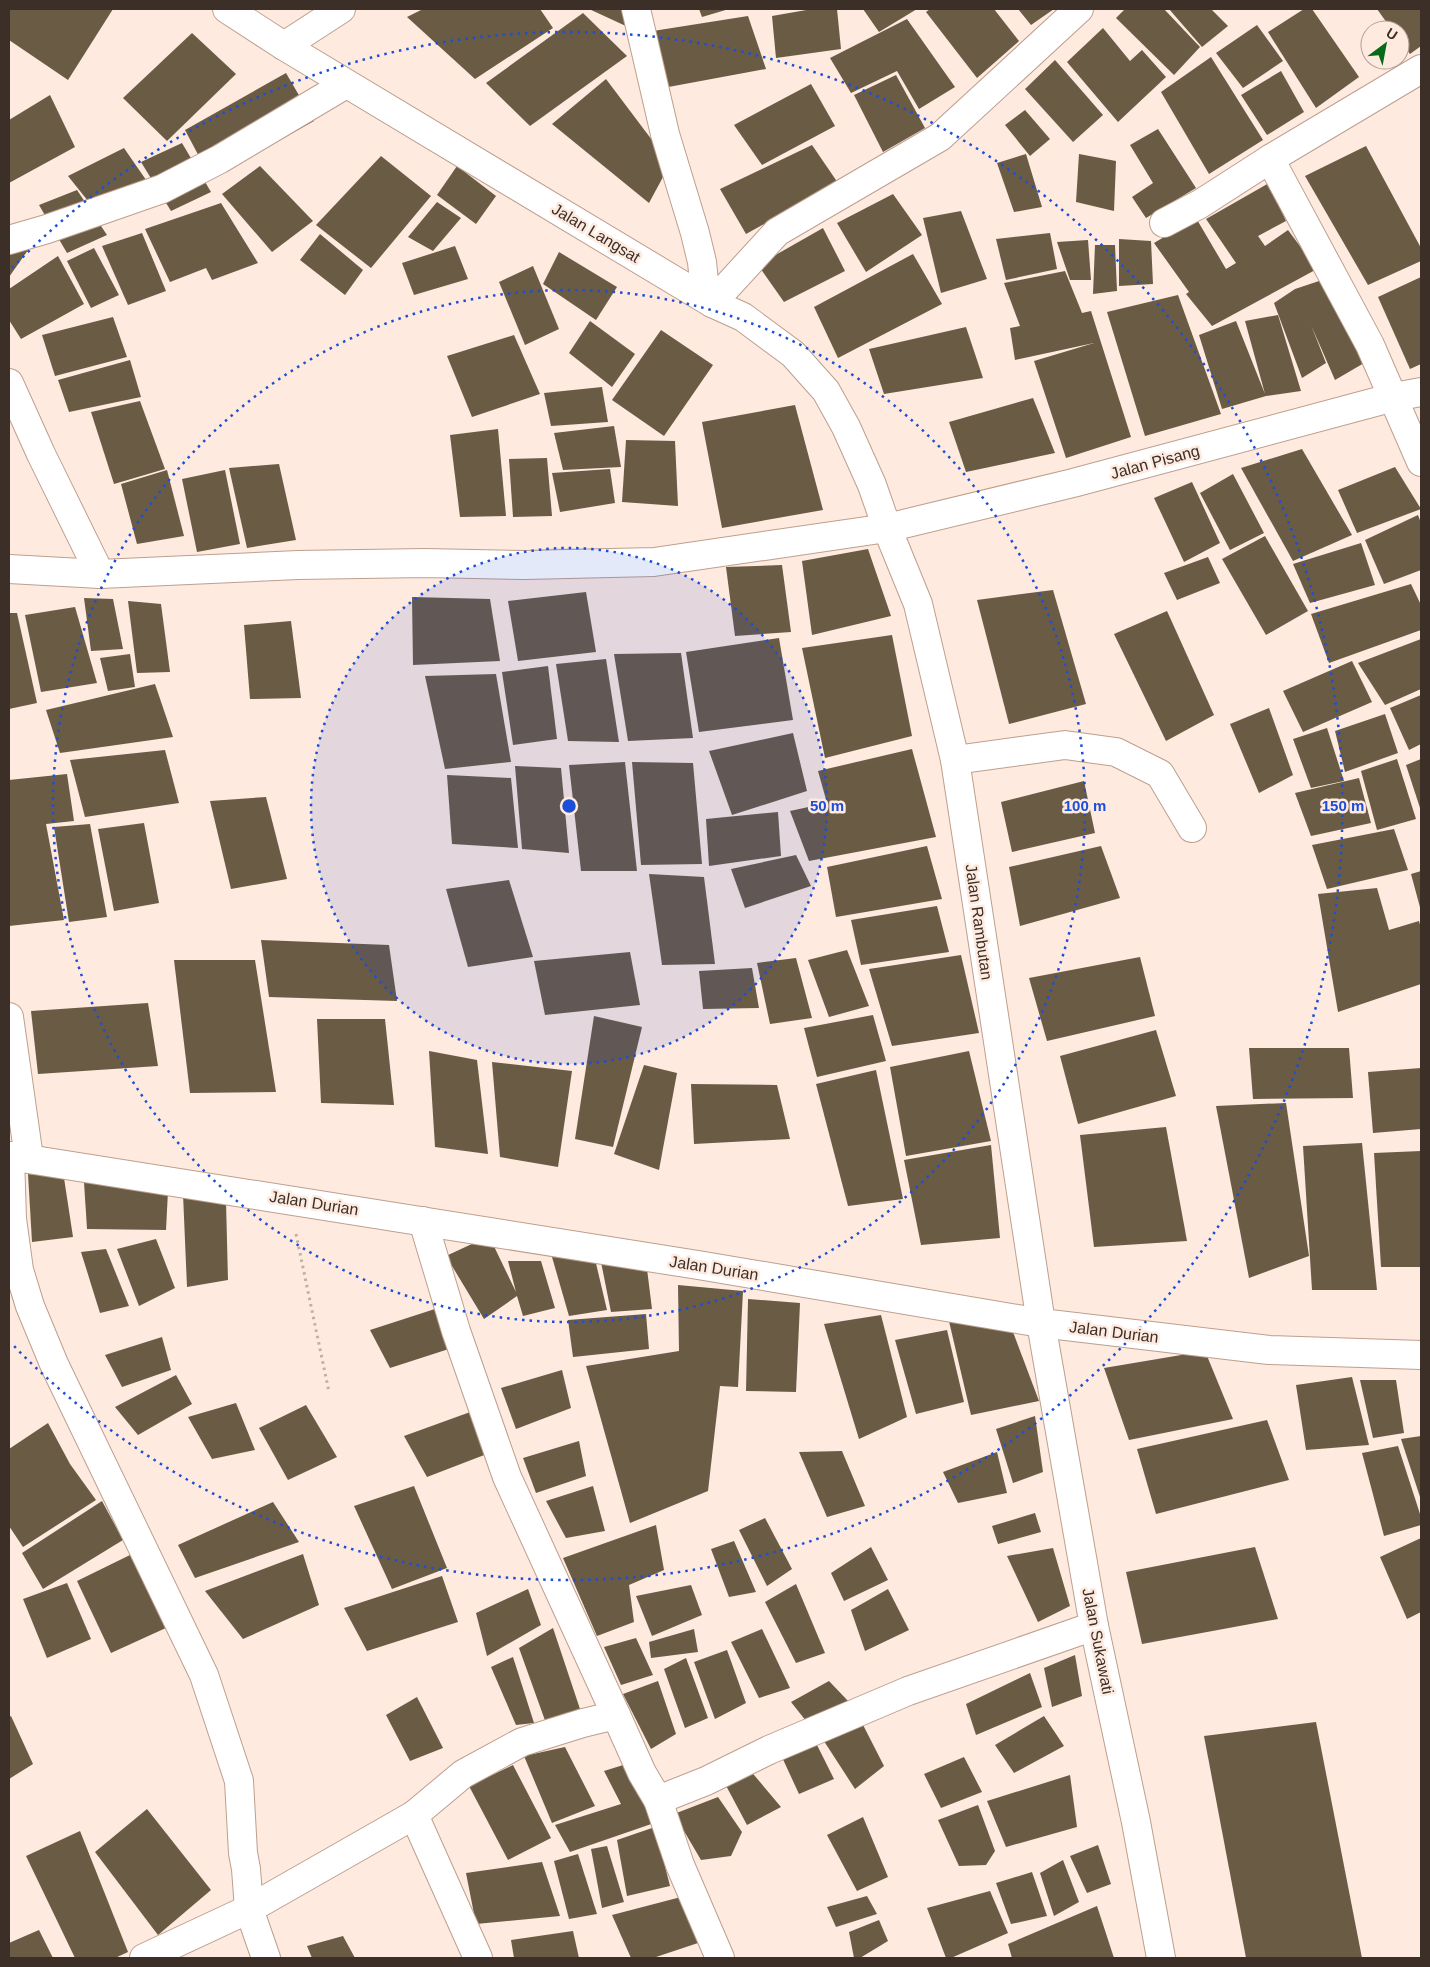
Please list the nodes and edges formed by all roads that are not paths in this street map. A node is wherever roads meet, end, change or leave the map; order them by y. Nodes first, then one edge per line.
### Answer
1 (227, 9) edge
2 (341, 9) edge
3 (636, 9) edge
4 (1078, 9) edge
5 (284, 46) junction
6 (1421, 69) edge
7 (346, 84) junction
8 (1270, 159) junction
9 (1164, 223) dead end
10 (9, 240) edge
11 (712, 303) junction
12 (9, 383) edge
13 (1421, 392) edge
14 (1394, 397) junction
15 (1421, 462) edge
16 (887, 528) junction
17 (9, 569) edge
18 (100, 574) junction
19 (955, 760) junction
20 (1192, 828) dead end
21 (9, 1017) edge
22 (16, 1157) edge
23 (423, 1221) junction
24 (1041, 1323) junction
25 (1421, 1355) edge
26 (1094, 1626) junction
27 (616, 1716) junction
28 (658, 1800) junction
29 (414, 1815) junction
30 (248, 1909) junction
31 (144, 1958) edge
32 (266, 1958) edge
33 (478, 1958) edge
34 (720, 1958) edge
35 (1161, 1958) edge

1 - 5 street, Jalan Langsat
2 - 5 street
3 - 11 street
4 - 11 street
5 - 7 street, Jalan Langsat
6 - 8 street
7 - 10 street
7 - 11 street, Jalan Langsat
8 - 9 street
8 - 14 street
11 - 16 street, Jalan Langsat
12 - 18 street
13 - 14 street, Jalan Pisang
14 - 15 street
14 - 16 street, Jalan Pisang
16 - 18 street, Jalan Pisang
16 - 19 street, Jalan Rambutan
17 - 18 street, Jalan Pisang
19 - 20 street
19 - 24 street, Jalan Rambutan
21 - 22 street
22 - 23 street, Jalan Durian
22 - 30 street
23 - 24 street, Jalan Durian
23 - 27 street
24 - 25 street, Jalan Durian
24 - 26 street, Jalan Sukawati
26 - 28 street
26 - 35 street, Jalan Sukawati
27 - 28 street
27 - 29 street
28 - 34 street
29 - 30 street
29 - 33 street
30 - 31 street
30 - 32 street

